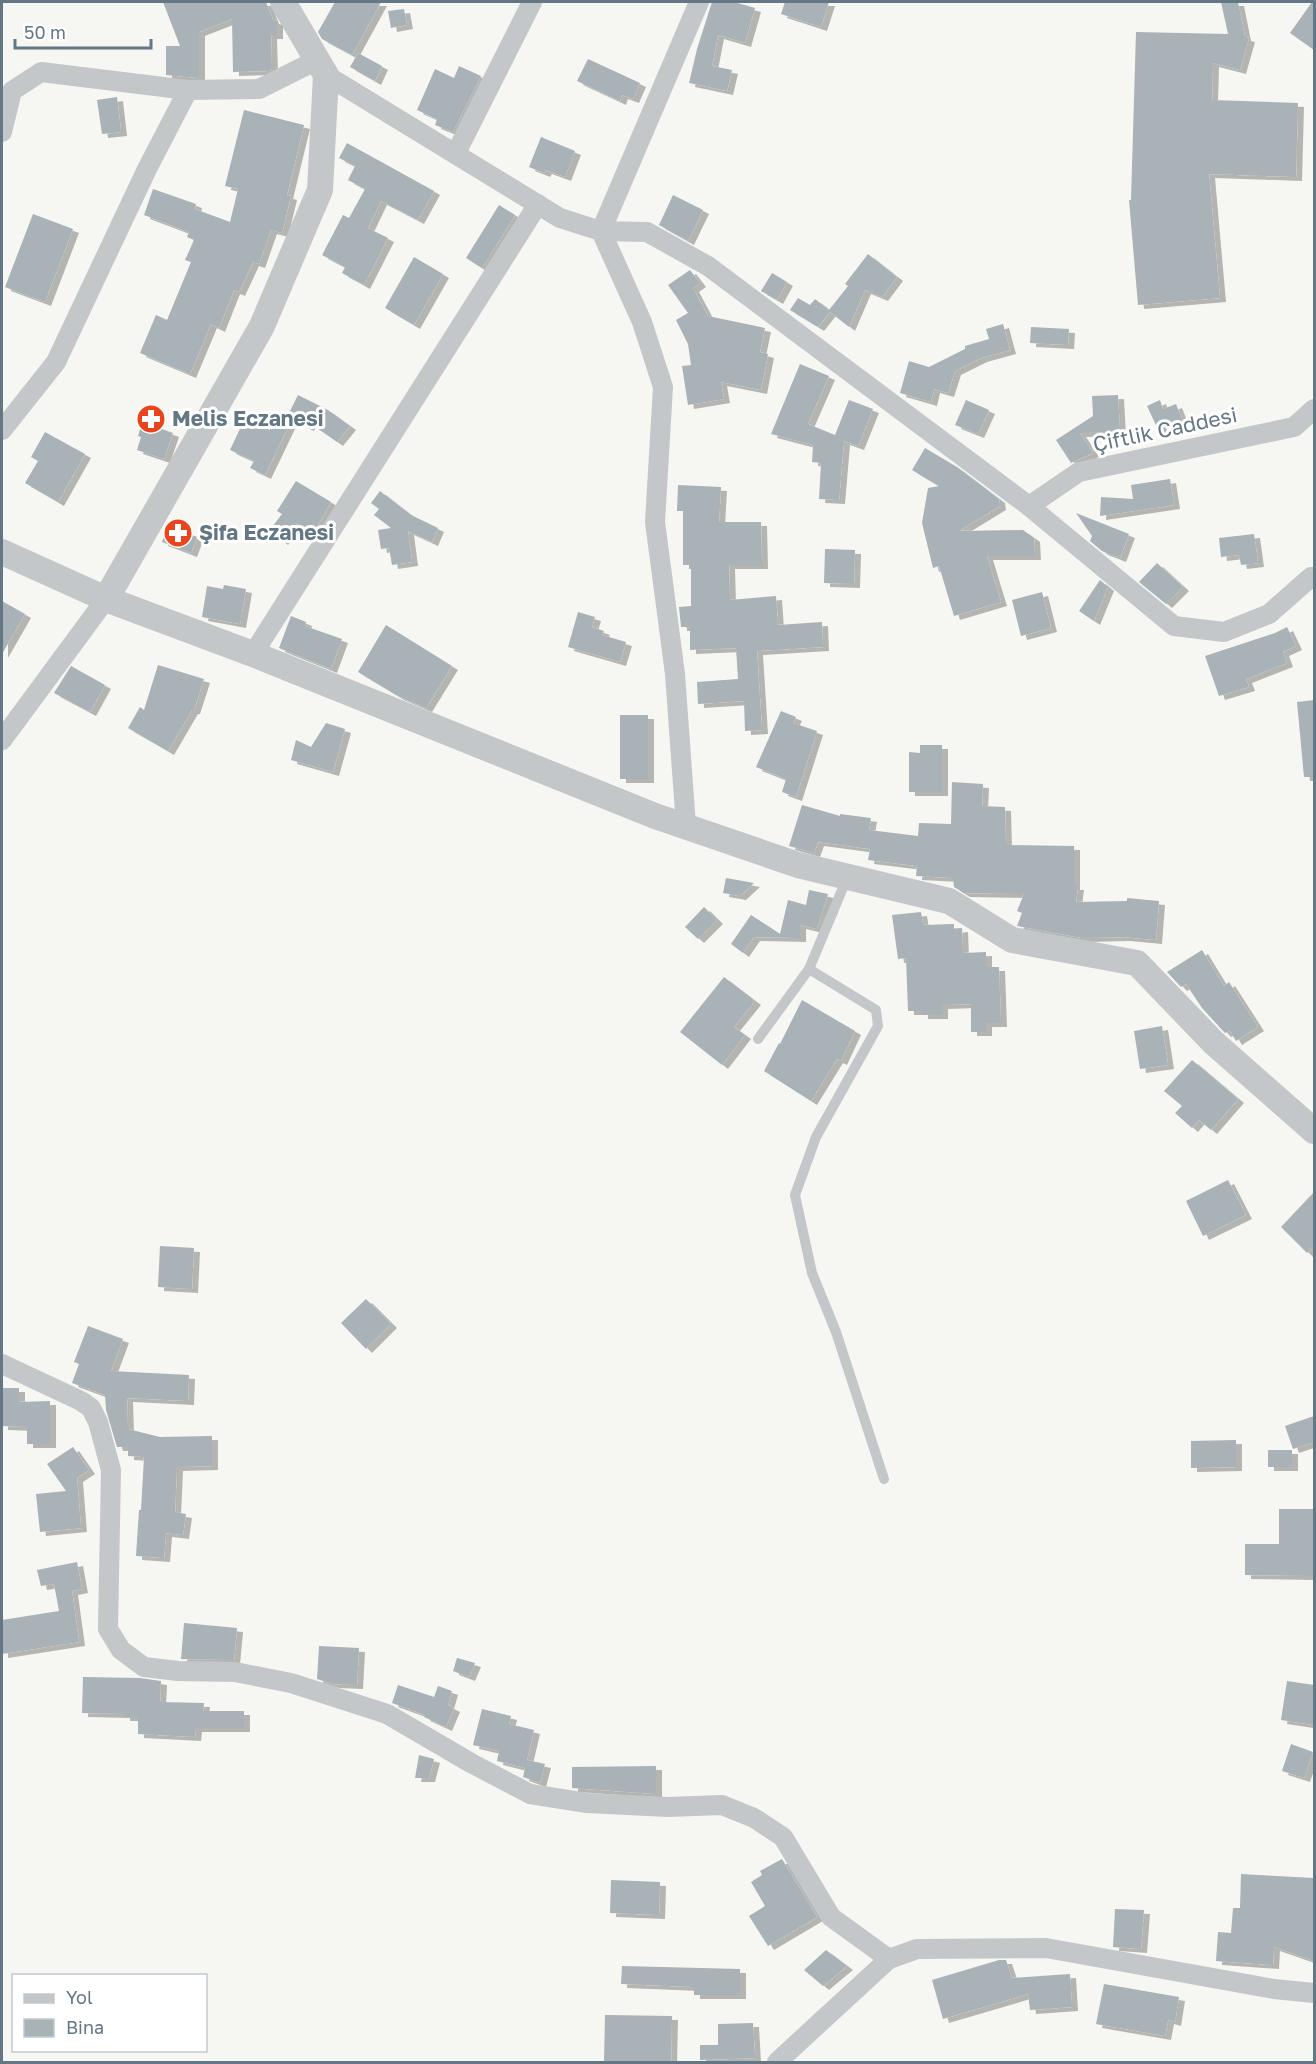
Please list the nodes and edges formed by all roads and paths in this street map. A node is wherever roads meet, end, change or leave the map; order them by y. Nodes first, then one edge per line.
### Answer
1 (283, 2) edge
2 (532, 2) edge
3 (699, 2) edge
4 (321, 68) junction
5 (188, 90) junction
6 (2, 132) edge
7 (456, 153) junction
8 (538, 204) junction
9 (601, 231) junction
10 (1314, 409) edge
11 (2, 430) edge
12 (1029, 506) junction
13 (2, 552) edge
14 (1314, 577) edge
15 (106, 599) junction
16 (253, 654) junction
17 (2, 740) edge
18 (686, 826) junction
19 (848, 877) junction
20 (809, 969) junction
21 (758, 1039) dead end
22 (1314, 1131) edge
23 (2, 1364) edge
24 (884, 1479) dead end
25 (889, 1959) junction
26 (1314, 1993) edge
27 (777, 2062) edge

1 - 4 street
2 - 7 street
3 - 9 street
4 - 5 street
4 - 7 street
4 - 15 street
5 - 6 street
5 - 11 street
7 - 8 street
8 - 9 street
8 - 16 street
9 - 12 street
9 - 18 street
10 - 12 street, Çiftlik Caddesi
12 - 14 street
13 - 15 street
15 - 16 street
15 - 17 street
16 - 18 street
18 - 19 street
19 - 20 lane
19 - 22 street
20 - 21 lane
20 - 24 lane
23 - 25 street
25 - 26 street
25 - 27 street

